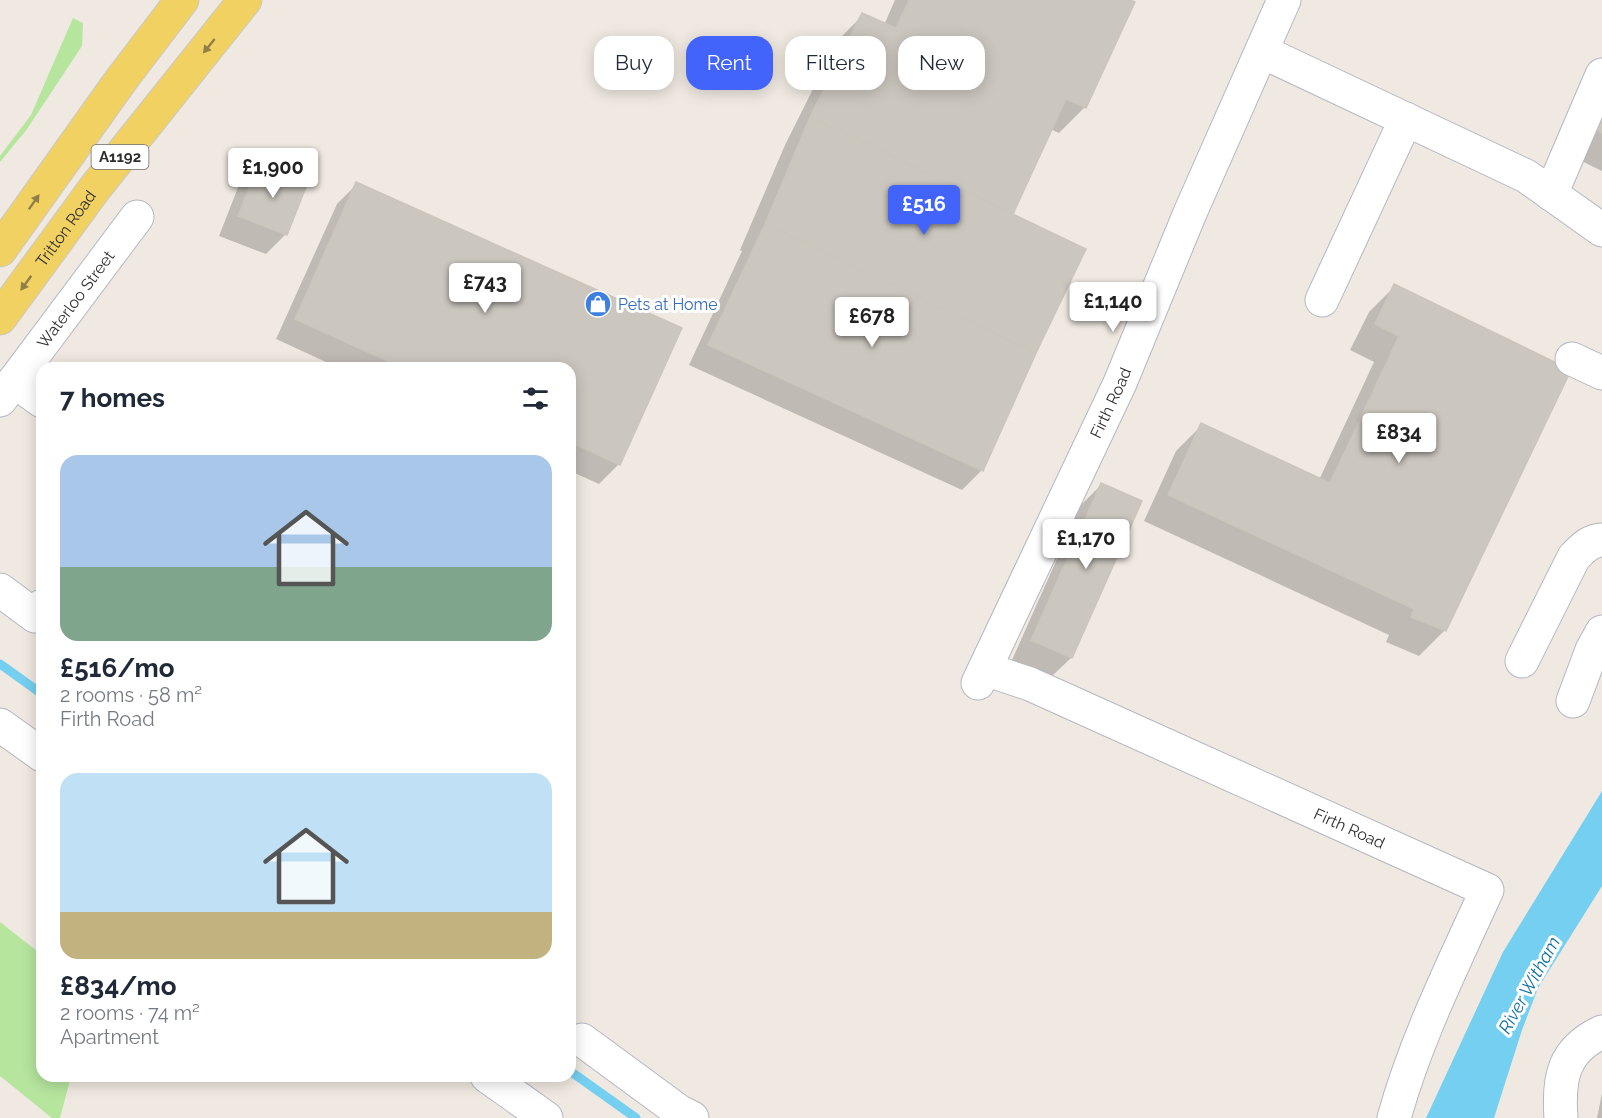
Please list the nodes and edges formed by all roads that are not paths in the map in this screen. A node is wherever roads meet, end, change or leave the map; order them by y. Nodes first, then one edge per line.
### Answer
1 (182, 0) edge
2 (245, 0) edge
3 (1284, 0) edge
4 (1263, 52) junction
5 (1602, 75) edge
6 (1406, 119) junction
7 (1551, 194) junction
8 (137, 217) dead end
9 (1602, 230) edge
10 (0, 249) edge
11 (1322, 300) dead end
12 (0, 318) edge
13 (1572, 359) dead end
14 (1602, 374) edge
15 (7, 391) edge
16 (36, 399) edge
17 (1602, 540) edge
18 (0, 590) edge
19 (36, 615) edge
20 (1601, 638) edge
21 (1522, 661) dead end
22 (1573, 701) dead end
23 (0, 725) edge
24 (36, 751) edge
25 (1602, 1032) edge
26 (582, 1040) dead end
27 (495, 1082) edge
28 (546, 1118) edge
29 (692, 1118) edge
30 (1394, 1118) edge
31 (1561, 1118) edge

10 -> 1 main road, A1192
2 -> 12 main road, Tritton Road / A1192
3 - 4 street, Firth Road
4 - 6 street
4 - 30 street, Firth Road
5 - 7 street
6 - 7 street
6 - 11 street
7 - 9 street
8 - 15 street, Waterloo Street
13 - 14 street
15 - 16 street, Waterloo Street
17 - 21 street
18 - 19 street
20 - 22 street
23 - 24 street
25 - 31 street
26 - 29 street
27 - 28 street

